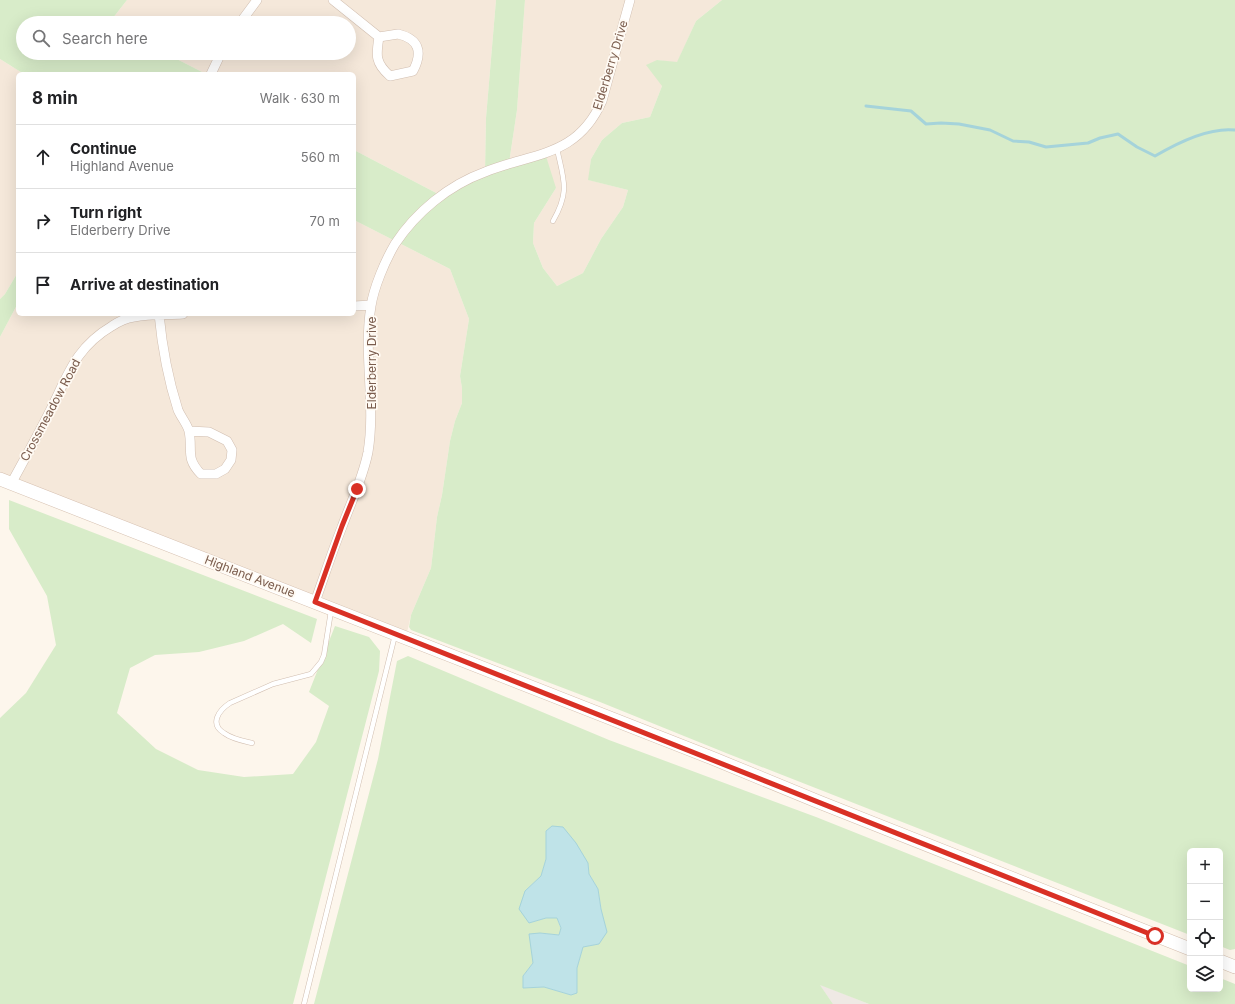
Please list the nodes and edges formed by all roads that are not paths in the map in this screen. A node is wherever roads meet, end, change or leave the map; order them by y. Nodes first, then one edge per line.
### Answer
1 (257, 0) edge
2 (333, 0) edge
3 (630, 0) edge
4 (245, 16) edge
5 (353, 16) edge
6 (356, 18) edge
7 (379, 37) junction
8 (218, 60) edge
9 (212, 72) edge
10 (557, 149) junction
11 (553, 221) dead end
12 (371, 305) junction
13 (356, 306) edge
14 (146, 316) edge
15 (159, 316) edge
16 (189, 431) junction
17 (5, 481) edge
18 (315, 602) junction
19 (332, 608) junction
20 (396, 633) junction
21 (252, 743) dead end
22 (1187, 948) edge
23 (1223, 962) edge
24 (1235, 967) edge
25 (304, 1004) edge

1 - 4 street
2 - 5 street
3 - 10 street, Elderberry Drive
6 - 7 street
7 - 7 street
8 - 9 street
10 - 11 lane
10 - 12 street, Elderberry Drive
12 - 13 street
12 - 18 street, Elderberry Drive
14 - 17 street, Crossmeadow Road
15 - 16 street
16 - 16 street
17 - 18 street, Highland Avenue
18 - 19 street, Highland Avenue
19 - 20 street, Highland Avenue
19 - 21 lane
20 - 22 street, Highland Avenue
20 - 25 lane
23 - 24 street

